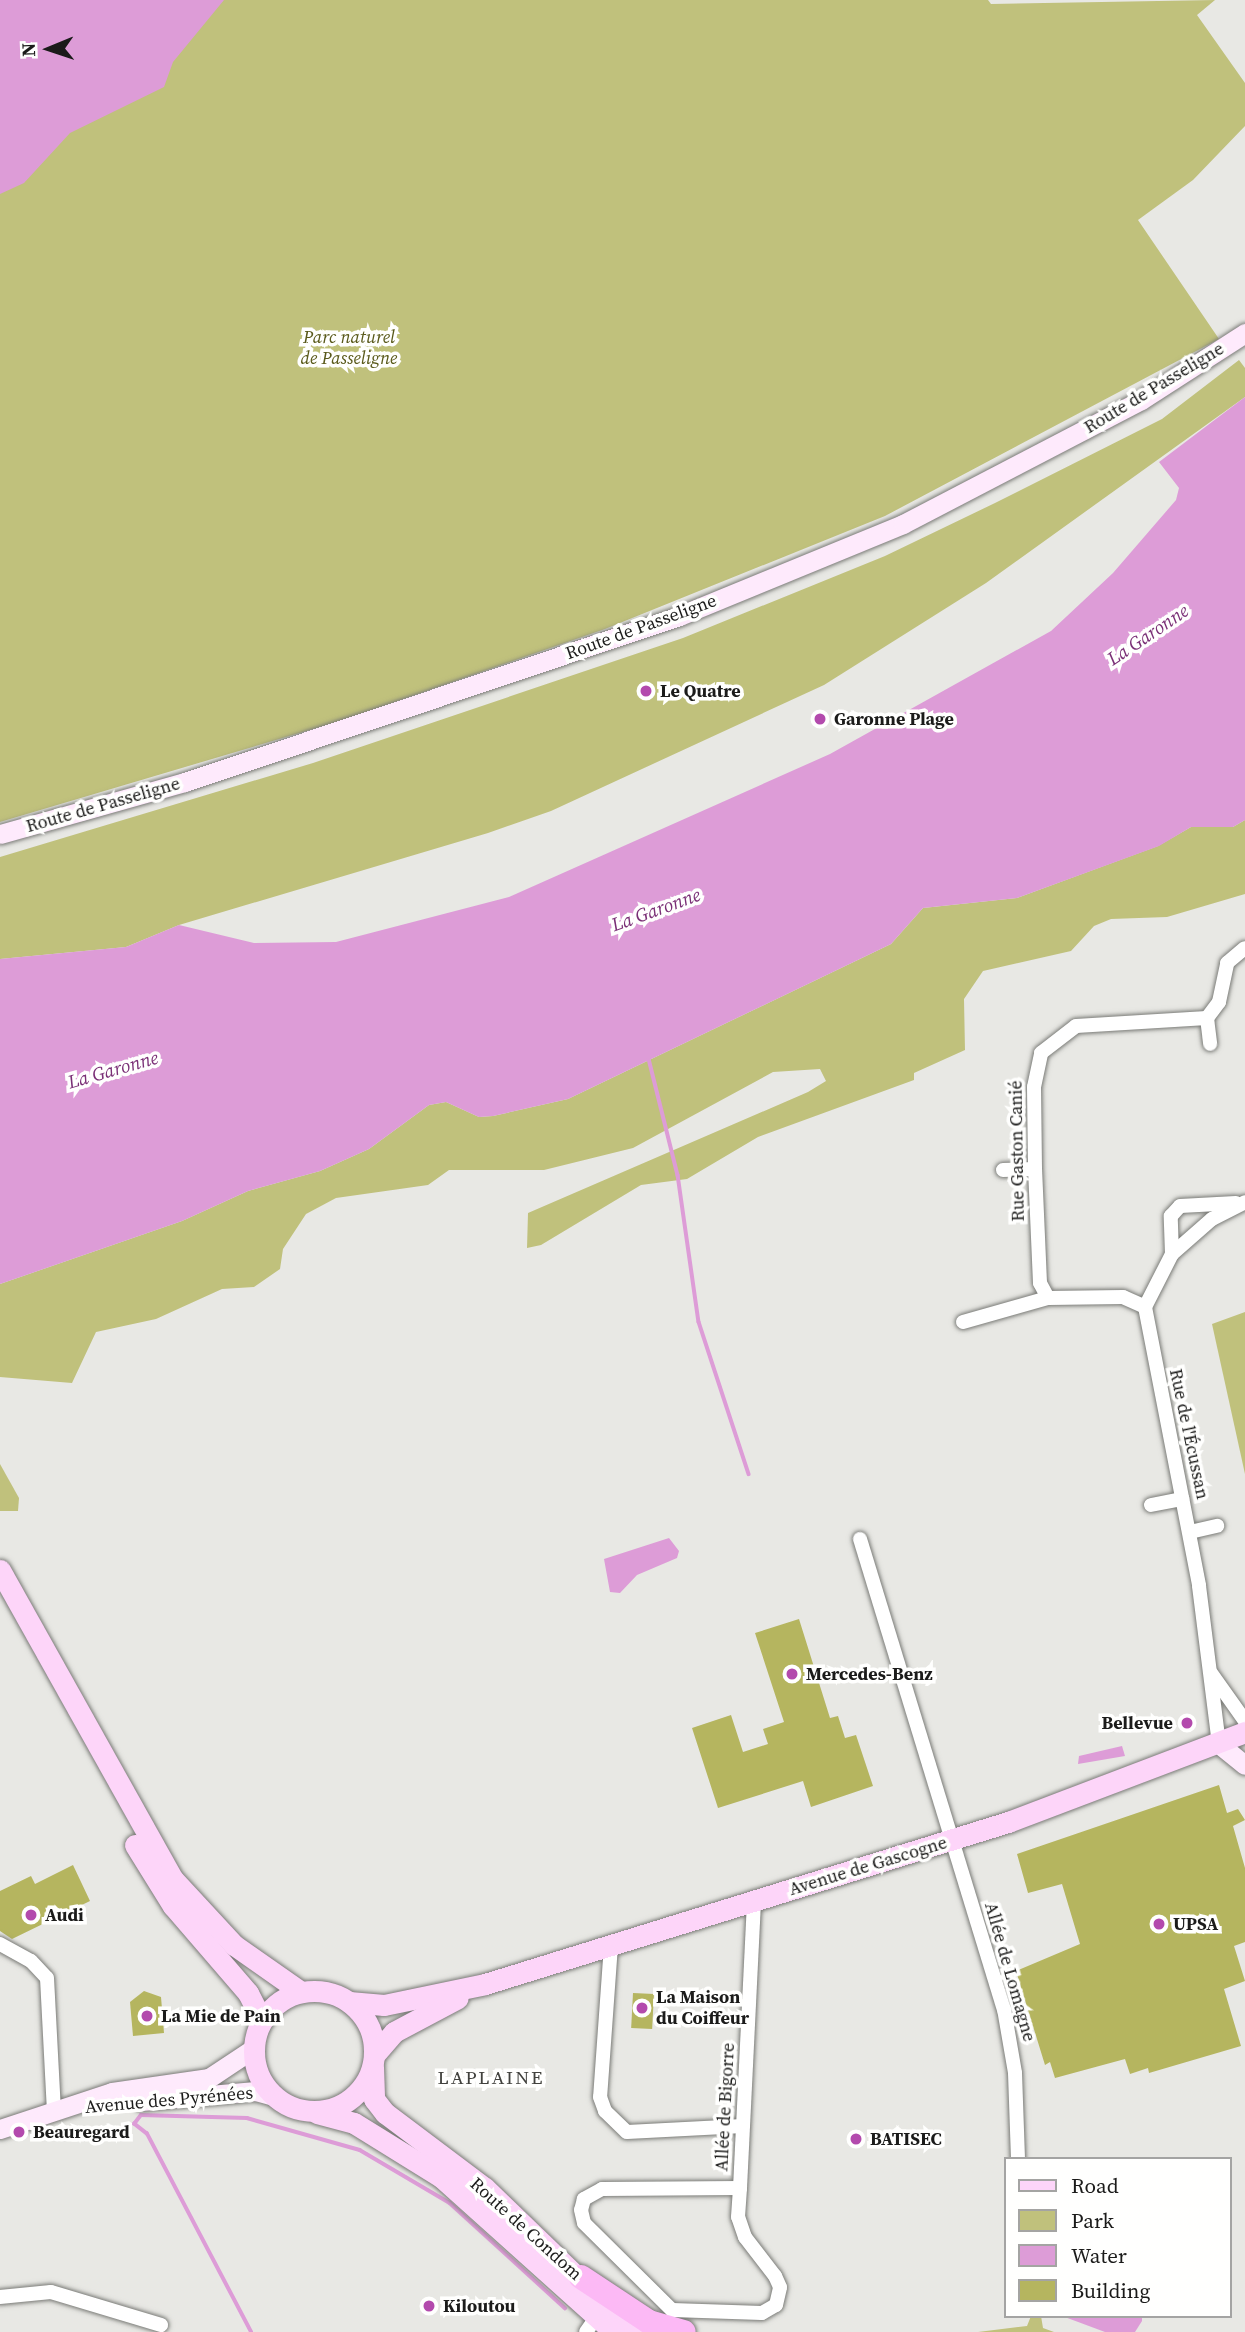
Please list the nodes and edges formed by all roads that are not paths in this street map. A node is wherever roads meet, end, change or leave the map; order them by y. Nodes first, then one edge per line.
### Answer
1 (1245, 333) edge
2 (0, 834) edge
3 (1245, 948) edge
4 (1207, 1018) junction
5 (1210, 1044) dead end
6 (1035, 1168) junction
7 (1003, 1170) dead end
8 (1243, 1203) edge
9 (1172, 1254) junction
10 (1048, 1298) junction
11 (1145, 1307) junction
12 (963, 1322) dead end
13 (1182, 1499) junction
14 (1151, 1506) dead end
15 (1217, 1526) dead end
16 (1190, 1532) junction
17 (860, 1539) dead end
18 (0, 1570) edge
19 (0, 1585) edge
20 (1210, 1672) junction
21 (1245, 1721) edge
22 (1245, 1732) edge
23 (1219, 1744) junction
24 (1245, 1765) edge
25 (951, 1840) junction
26 (754, 1901) junction
27 (0, 1944) edge
28 (611, 1945) junction
29 (485, 1984) junction
30 (301, 1992) junction
31 (349, 2002) junction
32 (262, 2021) junction
33 (254, 2048) junction
34 (374, 2060) junction
35 (273, 2096) junction
36 (59, 2111) junction
37 (315, 2112) junction
38 (743, 2126) junction
39 (0, 2129) edge
40 (1018, 2157) edge
41 (740, 2188) junction
42 (580, 2277) junction
43 (0, 2297) edge
44 (592, 2324) edge
45 (162, 2325) dead end
46 (614, 2332) edge
47 (634, 2332) edge
48 (684, 2332) edge

1 - 2 street, Route de Passeligne
3 - 4 street
4 - 5 street
4 - 6 street, Rue Gaston Canié
6 - 7 street
6 - 10 street, Rue Gaston Canié
8 - 9 street
8 - 9 street
9 - 11 street
10 - 11 street
10 - 12 street
11 - 13 street, Rue de l'Écussan
13 - 14 street
13 - 16 street, Rue de l'Écussan
15 - 16 street
16 - 20 street, Rue de l'Écussan
17 - 25 street, Allée de Lomagne
18 - 30 main road
19 - 32 main road
20 - 21 street, Rue de l'Écussan
20 - 23 street, Rue de l'Écussan
22 - 23 main road, Avenue de Gascogne
23 - 24 street
23 - 25 main road, Avenue de Gascogne
25 - 26 main road, Avenue de Gascogne
25 - 40 street, Allée de Lomagne
26 - 28 main road, Avenue de Gascogne
26 - 38 street, Allée de Bigorre
27 - 36 street
28 - 29 main road, Avenue de Gascogne
28 - 38 street
29 - 31 main road, Avenue de Gascogne
29 - 34 main road, Avenue de Gascogne
30 - 31 main road
30 - 32 main road
31 - 34 main road
32 - 33 main road
33 - 35 main road
33 - 36 street, Avenue des Pyrénées
34 - 37 main road
34 - 42 main road, Route de Condom
35 - 36 street, Avenue des Pyrénées
35 - 37 main road
36 - 39 street, Avenue des Pyrénées
37 - 44 main road, Route de Condom
38 - 41 street, Allée de Bigorre
41 - 41 street, Allée de Bigorre
42 - 47 main road, Route de Condom
42 - 48 highway
43 - 45 street
44 - 46 main road, Route de Condom

